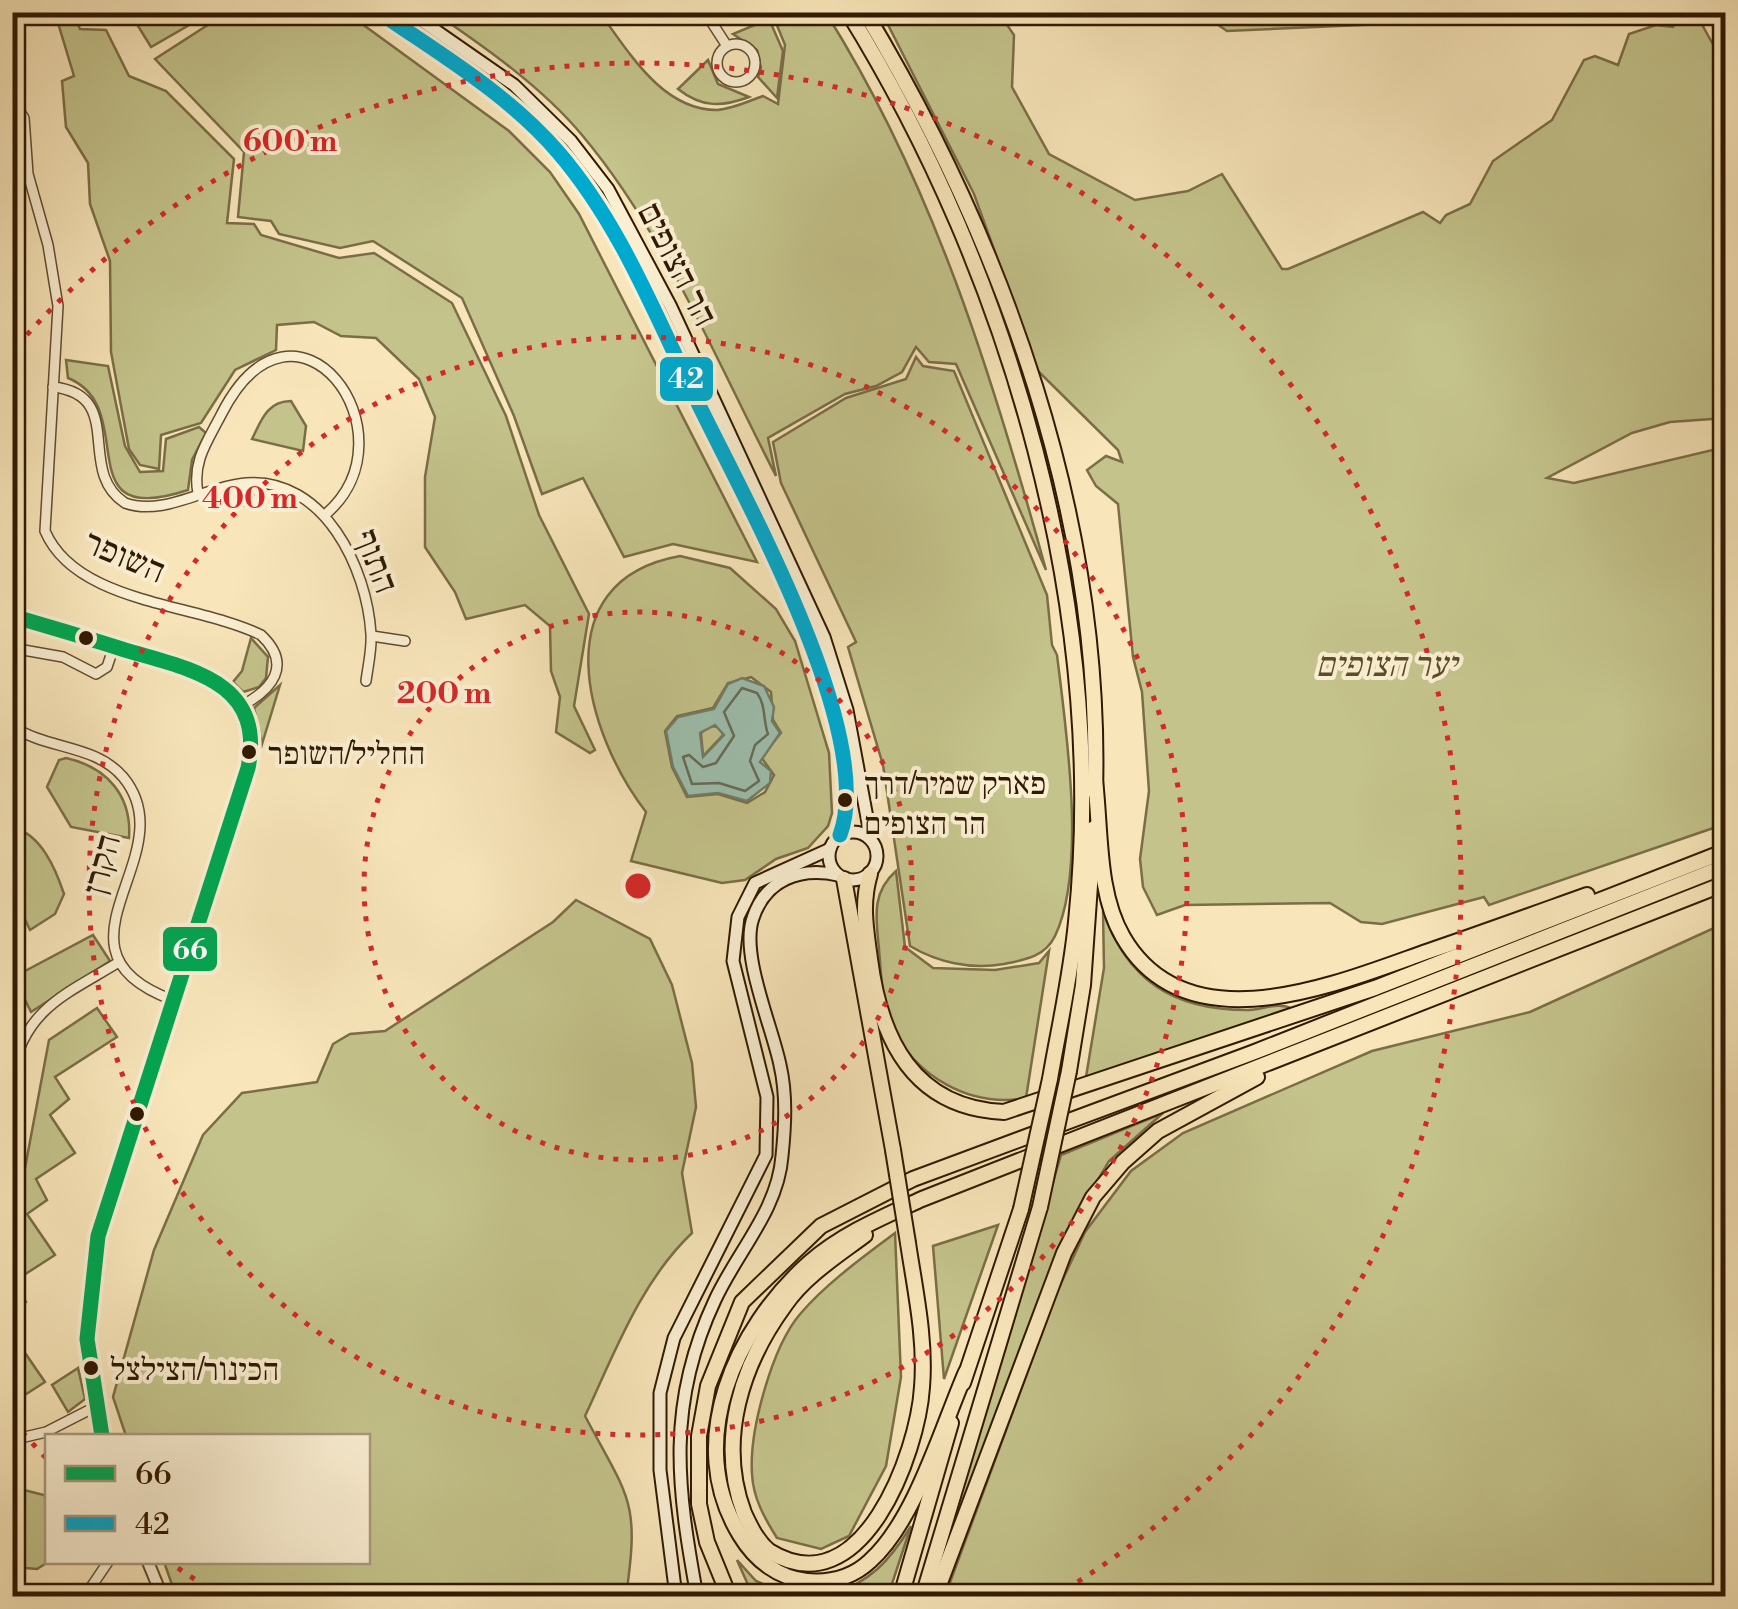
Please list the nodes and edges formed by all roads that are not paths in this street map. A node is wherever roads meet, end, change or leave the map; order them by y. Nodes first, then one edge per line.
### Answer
1 (379, 12) edge
2 (409, 12) edge
3 (705, 12) edge
4 (848, 12) edge
5 (865, 12) edge
6 (727, 46) junction
7 (12, 100) edge
8 (12, 109) edge
9 (24, 134) junction
10 (53, 387) junction
11 (198, 493) junction
12 (326, 514) junction
13 (12, 616) edge
14 (372, 636) junction
15 (405, 641) dead end
16 (114, 646) junction
17 (12, 648) edge
18 (366, 681) dead end
19 (241, 706) junction
20 (12, 726) edge
21 (1096, 780) junction
22 (840, 836) junction
23 (871, 839) junction
24 (830, 849) junction
25 (1726, 851) edge
26 (1726, 866) edge
27 (870, 874) junction
28 (841, 877) junction
29 (1726, 882) edge
30 (119, 962) junction
31 (174, 1000) junction
32 (1325, 1042) junction
33 (12, 1074) edge
34 (895, 1212) junction
35 (966, 1372) junction
36 (95, 1407) junction
37 (58, 1427) junction
38 (63, 1434) edge
39 (102, 1434) edge
40 (12, 1440) edge
41 (107, 1564) edge
42 (149, 1564) edge
43 (85, 1596) edge
44 (162, 1596) edge
45 (676, 1596) edge
46 (697, 1596) edge
47 (729, 1596) edge
48 (902, 1596) edge
49 (924, 1596) edge
50 (936, 1596) edge

1 - 22 main road, הר הצופים
2 - 23 main road, הר הצופים
3 - 6 street
4 - 35 main road, bridge
5 - 21 main road
6 - 6 street
7 - 9 street, השופר
8 - 9 street, השופר
9 - 10 street, השופר
10 - 11 street, התוף
10 - 19 street, השופר
11 - 12 street, התוף
11 - 12 street
12 - 14 street, התוף
13 - 16 street
14 - 15 street, התוף
14 - 18 street, התוף
16 - 17 street
16 - 19 street
19 - 31 street
20 - 30 street, הקרן
21 - 25 main road
21 - 49 main road, bridge
22 - 23 main road
22 - 24 main road
23 - 27 main road
24 - 28 main road
24 - 45 main road
25 - 27 main road
26 - 47 main road
27 - 28 main road
28 - 34 main road, bridge
28 - 46 main road
29 - 32 main road
30 - 31 street
30 - 33 street
31 - 36 street
32 - 34 main road
32 - 50 main road
34 - 35 main road
35 - 48 main road
36 - 37 street
36 - 39 street
37 - 38 street
37 - 40 street
41 - 43 street
42 - 44 street

